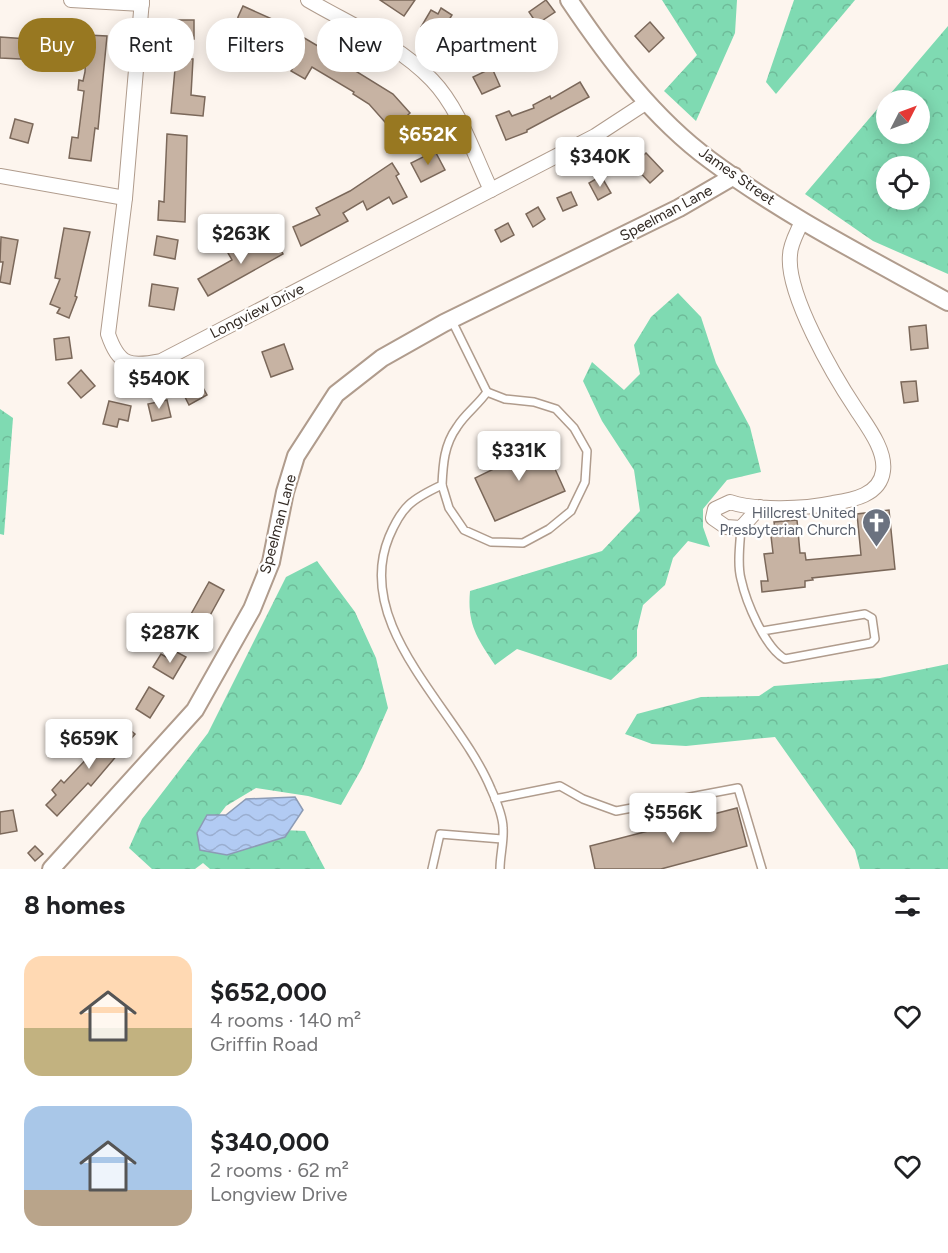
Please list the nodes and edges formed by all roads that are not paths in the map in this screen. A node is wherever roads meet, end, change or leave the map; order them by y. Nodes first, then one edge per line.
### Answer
1 (71, 0) edge
2 (308, 0) edge
3 (568, 0) edge
4 (142, 2) edge
5 (647, 102) junction
6 (0, 176) edge
7 (734, 176) junction
8 (491, 190) junction
9 (125, 198) junction
10 (802, 221) junction
11 (948, 302) edge
12 (452, 321) junction
13 (487, 392) junction
14 (442, 485) junction
15 (760, 507) junction
16 (741, 528) junction
17 (762, 631) junction
18 (495, 798) junction
19 (502, 839) junction
20 (51, 869) edge
21 (432, 869) edge
22 (500, 869) edge
23 (762, 869) edge

1 - 4 street
2 - 8 street
3 - 5 street, James Street
4 - 9 street, Longview Drive
5 - 7 street, James Street
5 - 8 street, Longview Drive
6 - 9 street
7 - 10 street, James Street
7 - 12 street, Speelman Lane
8 - 9 street, Longview Drive
10 - 11 street, James Street
10 - 15 street
12 - 13 lane
12 - 20 street, Speelman Lane
13 - 14 lane
13 - 14 lane
14 - 18 lane
15 - 16 street
15 - 16 street
16 - 17 lane
17 - 17 lane
18 - 19 lane
18 - 23 lane
19 - 21 lane
19 - 22 lane

